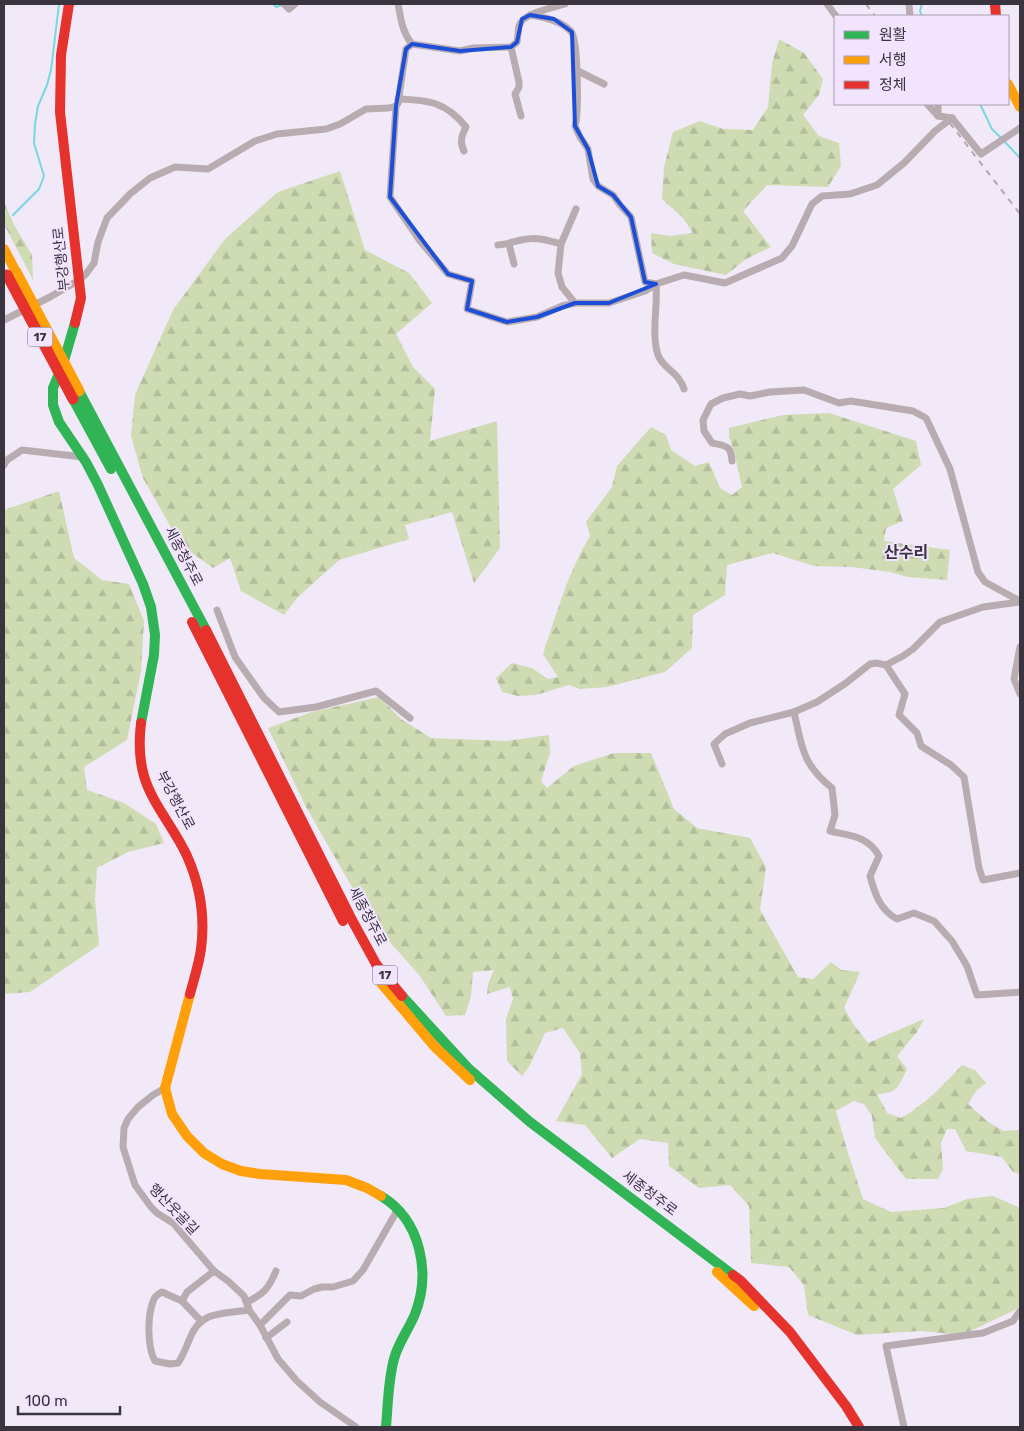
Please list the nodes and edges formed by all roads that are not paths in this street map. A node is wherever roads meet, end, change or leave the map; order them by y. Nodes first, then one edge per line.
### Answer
1 (69, 4) edge
2 (295, 4) edge
3 (398, 4) edge
4 (565, 4) edge
5 (827, 4) edge
6 (286, 6) edge
7 (530, 15) junction
8 (835, 15) edge
9 (412, 44) junction
10 (511, 47) junction
11 (576, 70) junction
12 (604, 84) dead end
13 (1009, 86) edge
14 (397, 102) junction
15 (928, 105) edge
16 (938, 105) edge
17 (1020, 107) edge
18 (521, 116) dead end
19 (938, 116) junction
20 (952, 118) junction
21 (1020, 128) edge
22 (464, 151) dead end
23 (576, 209) dead end
24 (509, 244) junction
25 (561, 244) junction
26 (498, 245) dead end
27 (4, 249) edge
28 (514, 264) dead end
29 (9, 272) edge
30 (78, 280) junction
31 (656, 284) junction
32 (575, 303) junction
33 (4, 320) edge
34 (684, 389) dead end
35 (83, 457) junction
36 (732, 461) dead end
37 (4, 465) edge
38 (1020, 601) edge
39 (217, 610) dead end
40 (1020, 647) edge
41 (886, 665) junction
42 (1020, 694) edge
43 (794, 712) junction
44 (410, 718) dead end
45 (722, 764) dead end
46 (1020, 873) edge
47 (1020, 992) edge
48 (165, 1088) junction
49 (398, 1210) junction
50 (276, 1270) dead end
51 (214, 1271) junction
52 (182, 1301) junction
53 (247, 1302) junction
54 (249, 1310) junction
55 (1020, 1311) edge
56 (200, 1320) junction
57 (288, 1322) dead end
58 (260, 1325) junction
59 (266, 1338) junction
60 (853, 1424) edge
61 (356, 1427) edge
62 (386, 1427) edge
63 (862, 1427) edge
64 (904, 1427) edge

1 - 30 main road, 부강행산로
2 - 6 street
3 - 9 street
4 - 7 street
5 - 8 street
7 - 10 street
7 - 11 street
9 - 10 street
9 - 14 street
10 - 18 street
11 - 12 street
11 - 31 street
13 - 17 main road
14 - 22 street
14 - 30 street
14 - 32 street
15 - 19 street
16 - 19 street
19 - 20 street
20 - 21 street
20 - 31 street
23 - 25 street
24 - 25 street
24 - 26 street
24 - 28 street
25 - 32 street
27 - 29 main road, 17
29 - 60 main road, 세종청주로 / 17, bridge
30 - 33 street
30 - 35 main road, 부강행산로
31 - 32 street
31 - 34 street
35 - 37 street
35 - 48 main road, 부강행산로
36 - 38 street
38 - 41 street
39 - 44 street
40 - 42 street
41 - 43 street
41 - 46 street
43 - 45 street
43 - 47 street
48 - 49 main road, 부강행산로
48 - 51 street, 행산웃골길
49 - 58 street
49 - 62 main road, 부강행산로
50 - 53 street
51 - 52 street
51 - 53 street, 행산웃골길
52 - 56 street
52 - 56 street
53 - 54 street, 행산웃골길
54 - 56 street
54 - 58 street, 행산웃골길
55 - 64 street
57 - 59 street
58 - 59 street, 행산웃골길
59 - 61 street, 행산웃골길
60 - 63 main road, 세종청주로

